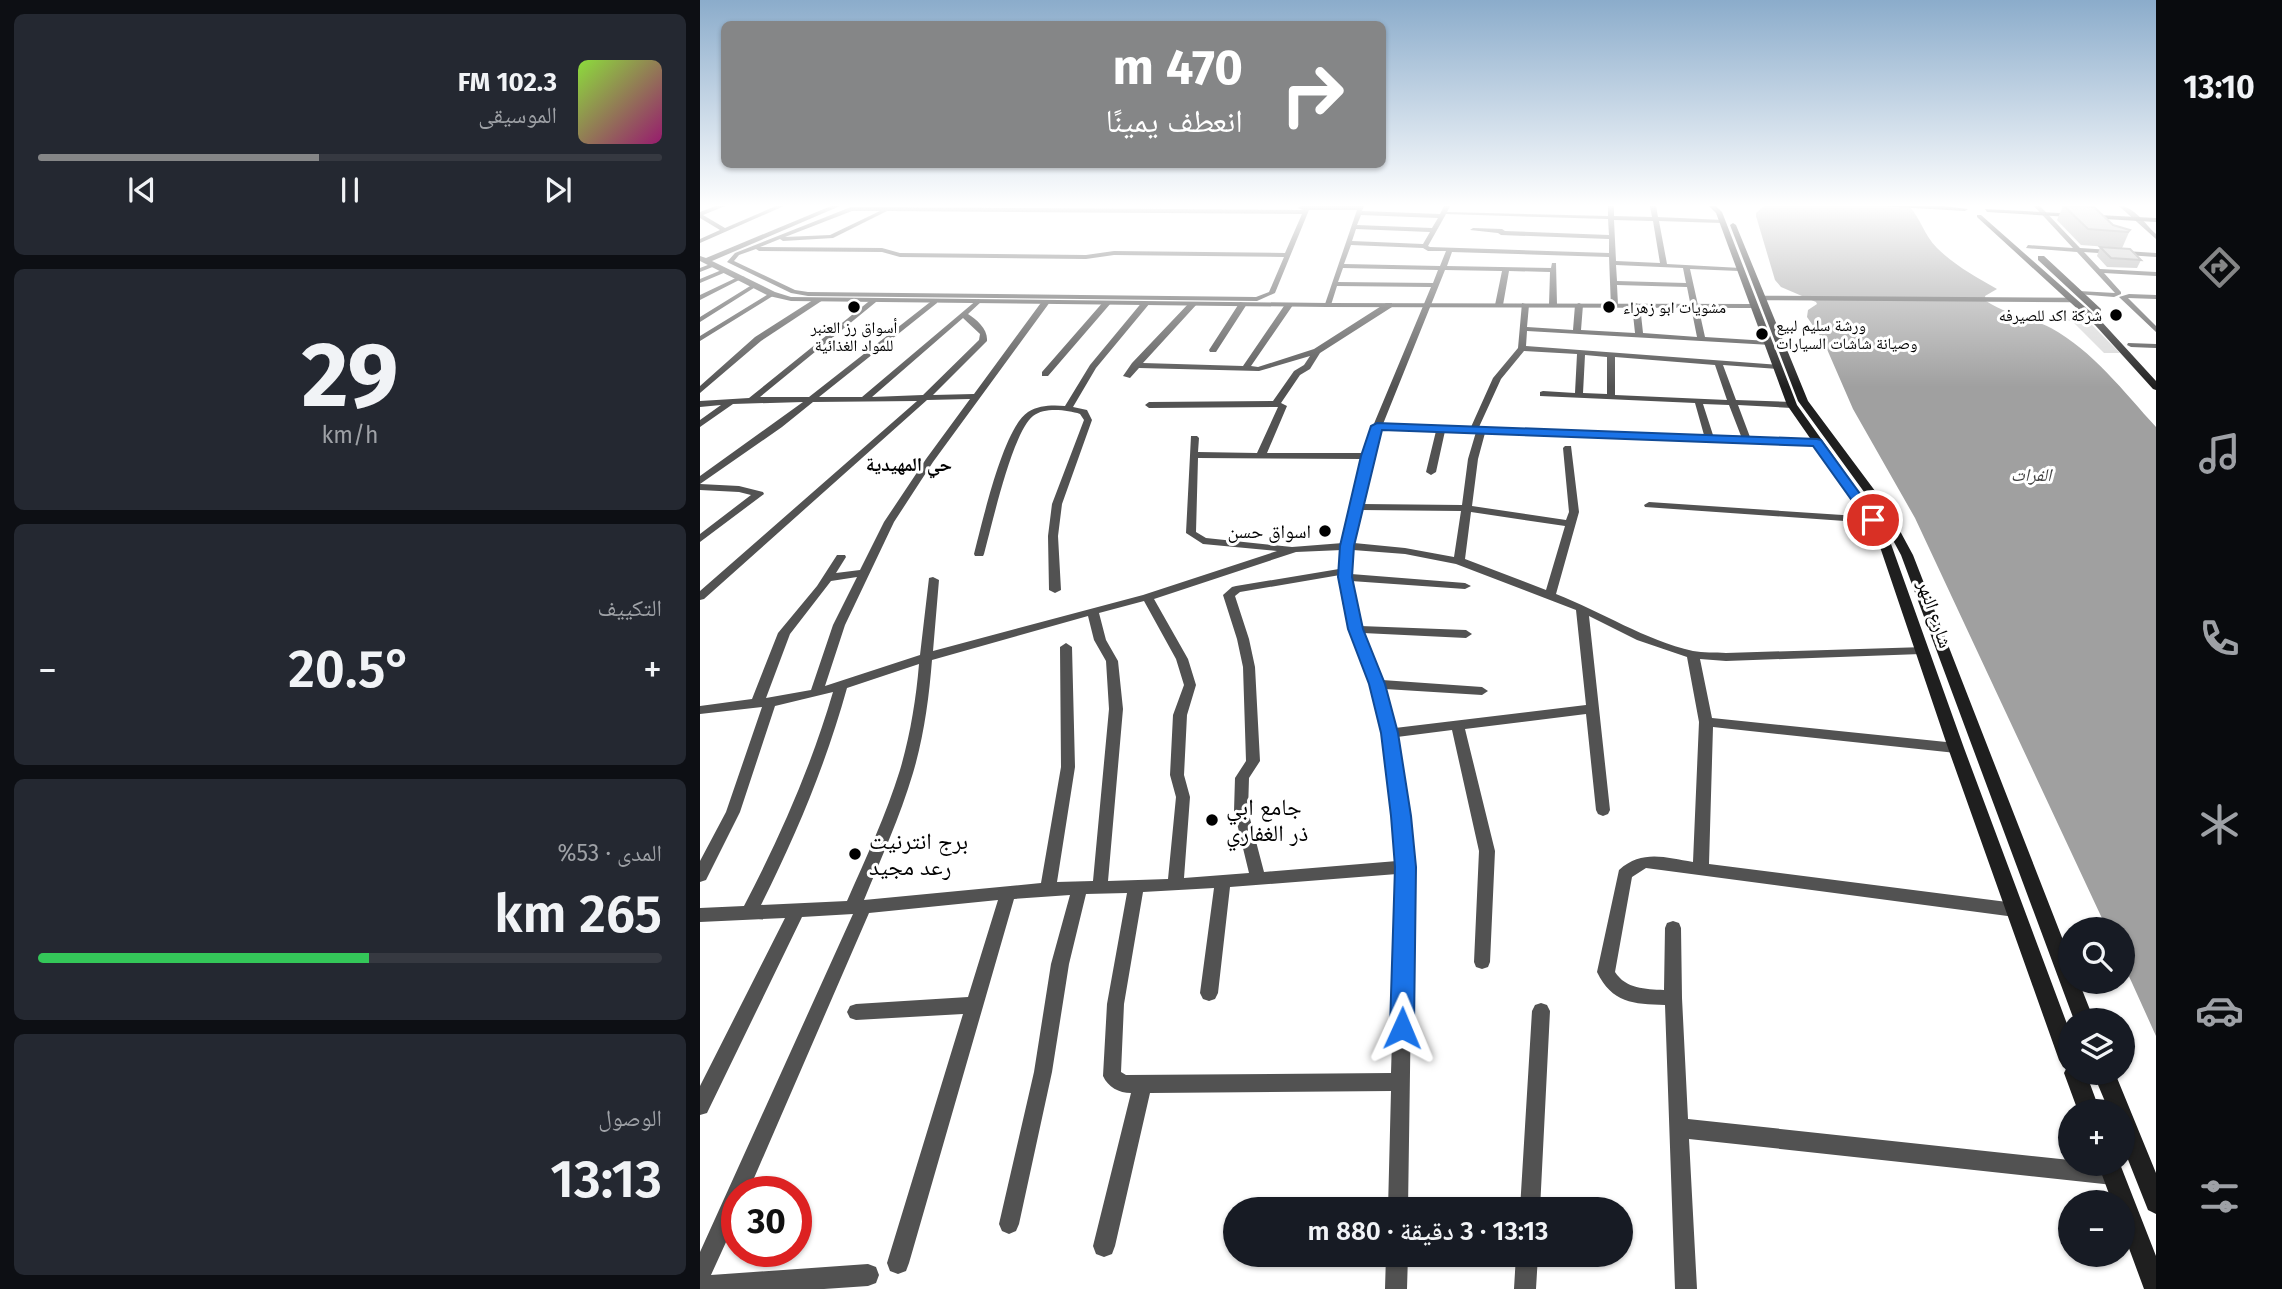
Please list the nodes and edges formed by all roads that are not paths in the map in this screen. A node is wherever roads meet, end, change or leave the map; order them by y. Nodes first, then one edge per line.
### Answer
1 (716, 266) edge
2 (739, 266) edge
3 (1282, 266) edge
4 (1340, 266) edge
5 (1356, 266) edge
6 (1554, 266) edge
7 (1613, 266) edge
8 (1686, 266) edge
9 (1689, 266) edge
10 (1745, 266) edge
11 (2036, 266) edge
12 (2050, 266) edge
13 (2093, 266) edge
14 (1444, 267) junction
15 (1506, 268) junction
16 (1535, 269) joint
17 (1739, 269) joint
18 (1554, 270) junction
19 (724, 271) junction
20 (2098, 271) junction
21 (2042, 272) junction
22 (2058, 273) junction
23 (2156, 274) edge
24 (742, 277) junction
25 (700, 281) edge
26 (1613, 283) junction
27 (1334, 284) junction
28 (755, 285) junction
29 (1436, 285) junction
30 (1690, 285) junction
31 (2079, 293) junction
32 (772, 294) junction
33 (2121, 295) junction
34 (2156, 297) edge
35 (700, 298) edge
36 (819, 300) junction
37 (873, 300) junction
38 (1763, 300) junction
39 (2073, 300) junction
40 (934, 301) junction
41 (978, 301) junction
42 (1215, 301) junction
43 (1046, 302) junction
44 (1107, 303) junction
45 (1146, 303) junction
46 (1193, 304) junction
47 (1243, 304) junction
48 (1636, 304) junction
49 (1289, 305) junction
50 (1327, 305) junction
51 (1389, 305) junction
52 (1428, 305) junction
53 (1499, 305) junction
54 (1525, 305) junction
55 (1553, 305) junction
56 (1579, 305) junction
57 (1614, 305) junction
58 (1695, 305) junction
59 (963, 314) junction
60 (700, 320) edge
61 (1525, 329) junction
62 (2156, 330) edge
63 (1577, 332) junction
64 (1639, 336) junction
65 (700, 339) edge
66 (1702, 340) junction
67 (1768, 343) junction
68 (2131, 345) junction
69 (2156, 346) edge
70 (1522, 348) junction
71 (1213, 350) dead end
72 (1317, 351) junction
73 (1581, 352) junction
74 (1611, 355) junction
75 (1718, 363) junction
76 (1135, 365) junction
77 (1778, 367) junction
78 (1246, 368) junction
79 (2156, 373) edge
80 (1045, 374) dead end
81 (1128, 376) dead end
82 (1790, 385) junction
83 (2156, 387) edge
84 (700, 390) edge
85 (1543, 394) dead end
86 (1579, 395) junction
87 (978, 396) junction
88 (1611, 396) junction
89 (926, 397) junction
90 (811, 399) junction
91 (752, 400) junction
92 (864, 400) junction
93 (1698, 400) junction
94 (732, 402) junction
95 (1733, 402) junction
96 (700, 404) edge
97 (1276, 404) junction
98 (1149, 405) dead end
99 (1792, 405) junction
100 (1068, 408) junction
101 (700, 424) edge
102 (1377, 426) junction
103 (1441, 428) junction
104 (1478, 429) junction
105 (1194, 438) dead end
106 (1710, 439) junction
107 (1747, 440) junction
108 (1817, 442) junction
109 (1569, 448) dead end
110 (1195, 455) junction
111 (1261, 455) junction
112 (1367, 456) junction
113 (1431, 472) dead end
114 (700, 481) edge
115 (700, 487) edge
116 (1649, 505) dead end
117 (1357, 508) junction
118 (1466, 508) junction
119 (1873, 520) junction
120 (1571, 524) junction
121 (700, 539) edge
122 (1347, 546) junction
123 (1295, 549) junction
124 (979, 554) dead end
125 (842, 557) dead end
126 (1459, 561) junction
127 (862, 573) junction
128 (1345, 574) junction
129 (828, 578) junction
130 (933, 580) dead end
131 (1465, 586) dead end
132 (1055, 590) dead end
133 (1550, 596) junction
134 (700, 597) edge
135 (1147, 597) junction
136 (1582, 608) junction
137 (1093, 612) junction
138 (1355, 629) junction
139 (1466, 634) dead end
140 (1066, 646) dead end
141 (1921, 649) junction
142 (1693, 655) junction
143 (925, 658) junction
144 (1377, 684) junction
145 (841, 685) junction
146 (1482, 691) dead end
147 (816, 692) junction
148 (764, 703) junction
149 (1591, 709) junction
150 (700, 710) edge
151 (1706, 722) junction
152 (1458, 726) junction
153 (1390, 733) junction
154 (1956, 748) junction
155 (1603, 810) dead end
156 (1980, 814) junction
157 (2004, 817) junction
158 (1405, 867) junction
159 (1702, 868) junction
160 (700, 876) edge
161 (1258, 879) junction
162 (1223, 881) junction
163 (1175, 885) junction
164 (1136, 886) junction
165 (1080, 887) junction
166 (1100, 887) junction
167 (1048, 889) junction
168 (1008, 893) junction
169 (859, 907) junction
170 (797, 910) junction
171 (2015, 910) junction
172 (749, 912) junction
173 (700, 915) edge
174 (1673, 928) dead end
175 (1482, 962) dead end
176 (1209, 993) dead end
177 (1673, 998) junction
178 (975, 1005) junction
179 (2079, 1008) edge
180 (1541, 1011) dead end
181 (856, 1012) dead end
182 (2058, 1026) edge
183 (1401, 1082) junction
184 (1142, 1086) junction
185 (700, 1106) edge
186 (1679, 1128) junction
187 (2135, 1149) edge
188 (2058, 1164) edge
189 (744, 1176) edge
190 (2114, 1176) edge
191 (1398, 1197) edge
192 (1531, 1197) edge
193 (2156, 1202) edge
194 (1009, 1224) dead end
195 (721, 1229) edge
196 (1104, 1246) dead end
197 (898, 1263) dead end
198 (1396, 1267) edge
199 (1526, 1267) edge
200 (868, 1275) dead end
201 (700, 1276) edge
202 (700, 1287) edge
203 (2156, 1288) edge
204 (1396, 1289) edge
205 (1525, 1289) edge
206 (1686, 1289) edge

1 - 19 street
2 - 42 street
3 - 42 street
4 - 27 street
5 - 14 street
6 - 18 street
7 - 26 street
8 - 30 street
9 - 17 street
10 - 38 main road, شارع النهر
11 - 21 main road
12 - 22 main road
13 - 20 street
14 - 15 street
14 - 29 street
15 - 16 street
15 - 53 street
16 - 18 street
17 - 38 main road, شارع النهر
18 - 55 street
19 - 24 street
19 - 25 street
20 - 23 street
20 - 33 street
21 - 22 main road
21 - 39 main road
22 - 31 main road
24 - 28 street
24 - 35 street
26 - 30 street
26 - 57 street
27 - 29 street
27 - 50 street
28 - 32 street
28 - 60 street
29 - 52 street
30 - 58 street
31 - 33 street
31 - 68 main road
32 - 36 street
32 - 65 street
33 - 34 street
33 - 62 street
36 - 37 street
36 - 84 street
37 - 40 street
37 - 91 street
38 - 39 street
38 - 58 street
38 - 67 main road, شارع النهر
38 - 82 main road, شارع النهر
39 - 83 main road
40 - 41 street
40 - 90 street
41 - 43 street
41 - 59 street
42 - 46 street
42 - 47 street
43 - 44 street
43 - 87 street
44 - 45 street
44 - 80 street
45 - 46 street
45 - 100 street
46 - 76 street
47 - 49 street
47 - 71 street
48 - 57 street
48 - 58 street
48 - 64 street
49 - 50 street
49 - 78 street
50 - 51 street
51 - 52 street
51 - 72 street
52 - 53 street
52 - 102 street
53 - 54 street
54 - 55 street
54 - 61 street
55 - 56 street
56 - 57 street
56 - 63 street
58 - 66 street
59 - 89 street
59 - 92 street
61 - 63 street
61 - 70 street
63 - 64 street
64 - 66 street
66 - 67 street
67 - 77 main road, شارع النهر
68 - 69 street
68 - 79 main road
70 - 73 street
70 - 104 street
72 - 78 street
72 - 97 street
73 - 74 street
73 - 86 street
74 - 75 street
74 - 88 street
75 - 77 street
75 - 95 street
76 - 78 street
76 - 81 street
77 - 82 main road, شارع النهر
82 - 99 main road, شارع النهر
82 - 157 main road, شارع النهر
85 - 86 street
86 - 88 street
87 - 89 street
87 - 127 street
88 - 93 street
89 - 92 street
89 - 134 street
90 - 91 street
90 - 92 street
90 - 114 street
91 - 94 street
93 - 95 street
93 - 106 street
94 - 96 street
94 - 101 street
95 - 99 street
95 - 107 street
97 - 98 street
97 - 111 street
99 - 108 main road, شارع النهر
100 - 124 street
100 - 132 street
102 - 103 street
102 - 112 street
103 - 104 street
103 - 113 street
104 - 106 street
104 - 118 street
105 - 110 street
106 - 107 street
107 - 108 street
108 - 119 main road, شارع النهر
109 - 120 street
110 - 111 street
110 - 123 street
111 - 112 street
112 - 117 street
115 - 121 street
116 - 119 street
117 - 118 street
117 - 122 street
118 - 120 street
118 - 126 street
119 - 141 main road, شارع النهر
120 - 133 street
122 - 123 street
122 - 126 street
122 - 128 street
123 - 135 street
125 - 129 street
126 - 133 street
127 - 129 street
127 - 147 street
128 - 131 street
128 - 138 street
128 - 161 street
129 - 148 street
130 - 143 street
133 - 136 street
135 - 137 street
135 - 163 street
136 - 142 street
136 - 149 street
137 - 143 street
137 - 166 street
138 - 139 street
138 - 144 street
140 - 167 street
141 - 142 street
141 - 154 main road, شارع النهر
142 - 151 street
143 - 145 street
143 - 169 street
144 - 146 street
144 - 153 street
145 - 147 street
145 - 172 street
147 - 148 street
148 - 150 street
148 - 160 street
149 - 152 street
149 - 155 street
151 - 154 street
151 - 159 street
152 - 153 street
152 - 175 street
153 - 158 street
154 - 156 main road, شارع النهر
156 - 157 main road
156 - 171 main road, شارع النهر
157 - 179 main road, شارع النهر
158 - 161 street
158 - 183 street
159 - 171 street
159 - 177 street
161 - 162 street
162 - 163 street
162 - 176 street
163 - 164 street
164 - 166 street
164 - 184 street
165 - 166 street
165 - 167 street
165 - 194 street
167 - 168 street
168 - 169 street
168 - 178 street
169 - 170 street
169 - 189 street
170 - 172 street
170 - 185 street
171 - 182 main road, شارع النهر
172 - 173 street
174 - 177 street
177 - 186 street
178 - 181 street
178 - 197 street
180 - 192 street
183 - 184 street
183 - 191 street
184 - 196 street
186 - 188 street
186 - 206 street
187 - 193 main road
190 - 203 main road
195 - 201 street
198 - 204 street
199 - 205 street
200 - 202 street

